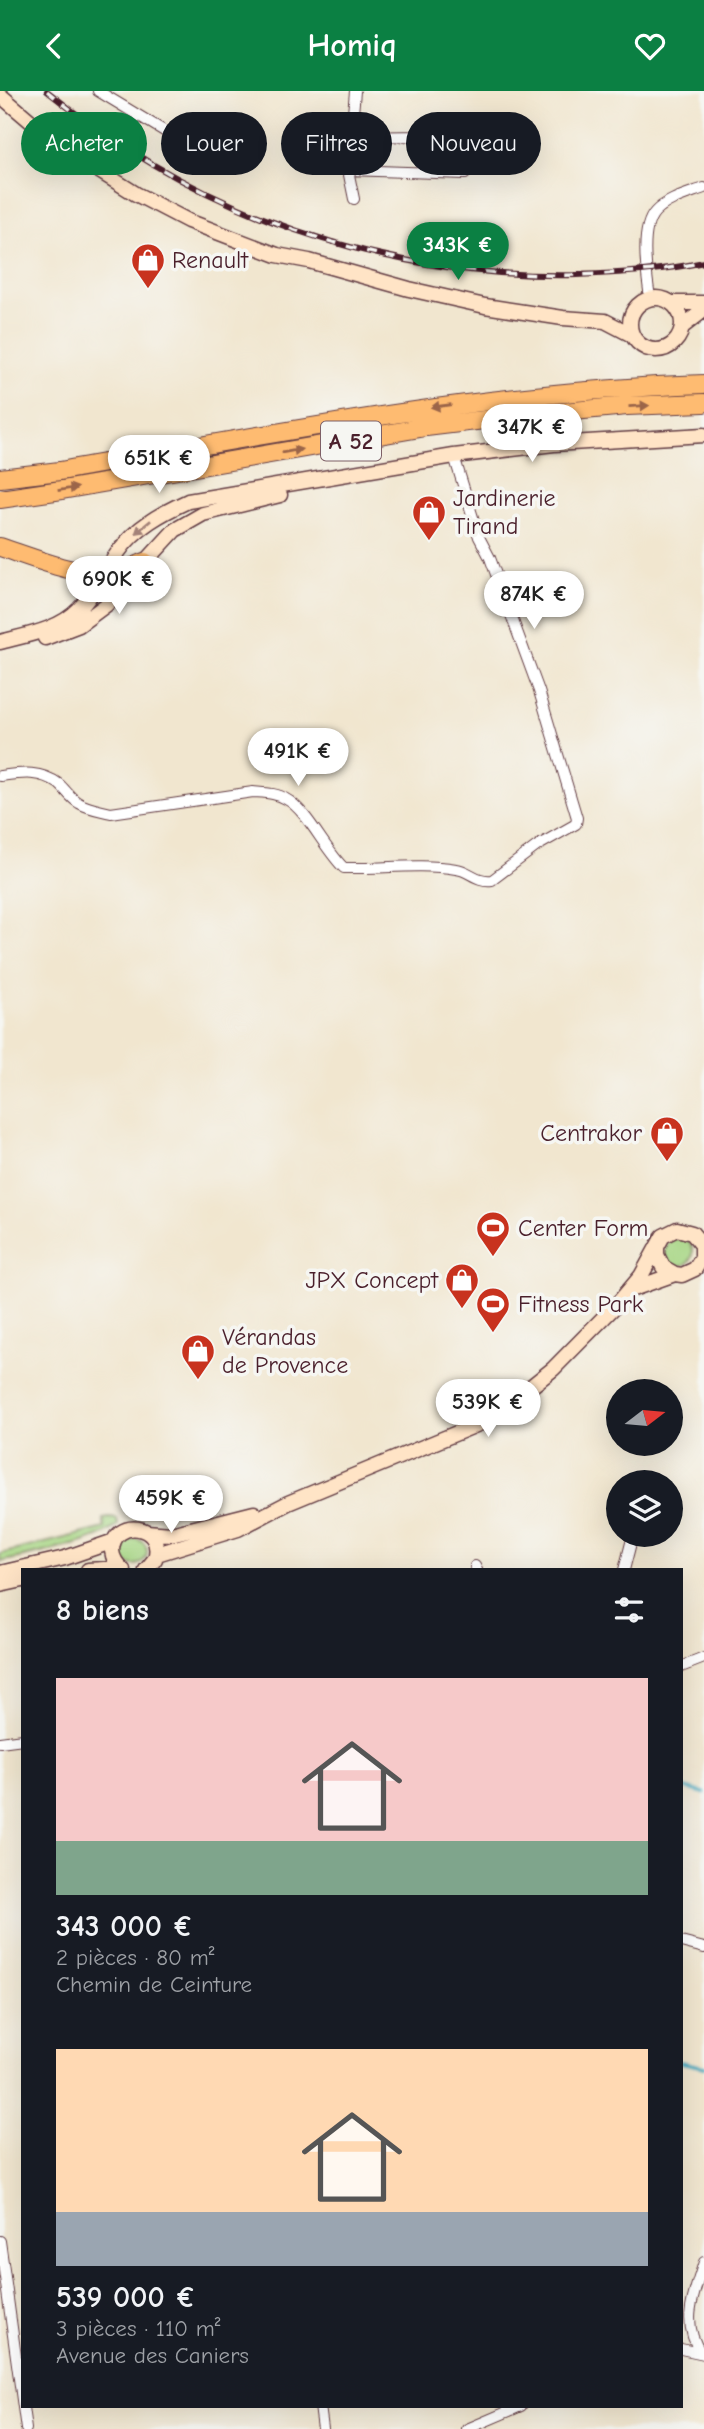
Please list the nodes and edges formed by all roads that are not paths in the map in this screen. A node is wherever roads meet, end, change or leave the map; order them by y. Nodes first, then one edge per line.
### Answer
1 (9, 91) edge
2 (98, 91) edge
3 (355, 91) edge
4 (0, 95) edge
5 (353, 112) edge
6 (161, 129) edge
7 (349, 175) edge
8 (704, 188) edge
9 (354, 199) dead end
10 (309, 261) junction
11 (650, 298) junction
12 (672, 303) junction
13 (704, 303) edge
14 (634, 309) junction
15 (704, 310) edge
16 (605, 321) junction
17 (682, 327) junction
18 (632, 335) junction
19 (704, 384) edge
20 (704, 403) edge
21 (704, 437) edge
22 (454, 456) junction
23 (373, 471) junction
24 (0, 478) edge
25 (0, 499) edge
26 (0, 547) edge
27 (145, 562) junction
28 (106, 574) junction
29 (0, 642) edge
30 (0, 650) edge
31 (0, 776) edge
32 (698, 1231) edge
33 (657, 1247) junction
34 (703, 1250) edge
35 (675, 1274) junction
36 (632, 1289) junction
37 (288, 1503) junction
38 (148, 1532) junction
39 (114, 1541) junction
40 (630, 1547) edge
41 (152, 1564) edge
42 (21, 1568) edge
43 (22, 1568) edge
44 (120, 1568) edge
45 (625, 1568) edge
46 (0, 1573) edge
47 (21, 1580) edge
48 (0, 1585) edge
49 (704, 1658) edge
50 (683, 1666) edge
51 (21, 1739) edge
52 (0, 1742) edge
53 (683, 1943) edge
54 (704, 1948) edge
55 (0, 2241) edge
56 (704, 2262) edge
57 (689, 2316) junction
58 (683, 2324) edge
59 (683, 2349) edge
60 (702, 2354) edge
61 (21, 2393) edge
62 (23, 2408) edge
63 (320, 2408) edge
64 (516, 2408) edge
65 (26, 2429) edge
66 (323, 2429) edge
67 (467, 2429) edge

1 - 10 main road
2 - 6 street
3 - 5 street
4 - 10 main road
7 - 9 street
8 - 11 street
10 - 16 main road
11 - 12 main road
11 - 14 main road
12 - 13 main road
12 - 17 main road
14 - 16 main road
14 - 18 main road
15 - 17 main road
16 - 18 main road
17 - 18 main road
19 -> 24 highway, A 52
25 -> 20 highway, A 52
21 - 22 main road
22 - 23 main road
22 - 31 street
23 - 27 main road
23 -> 28 main road
26 - 28 highway
27 - 28 highway
27 - 30 main road
28 - 29 main road
32 - 33 main road
32 - 34 main road
33 - 35 main road
33 - 36 main road
34 - 35 main road
35 - 36 main road
36 - 37 main road
37 - 38 main road
37 - 41 main road
38 - 39 main road
38 - 41 main road
39 - 43 main road
39 - 44 main road
40 - 45 street
42 - 46 main road
47 - 48 main road
49 - 50 street
51 - 52 street
53 - 54 street
55 - 61 street
56 - 57 street
57 - 58 street
57 - 60 street
59 - 60 street
62 - 65 street
63 - 66 street
64 - 67 street

